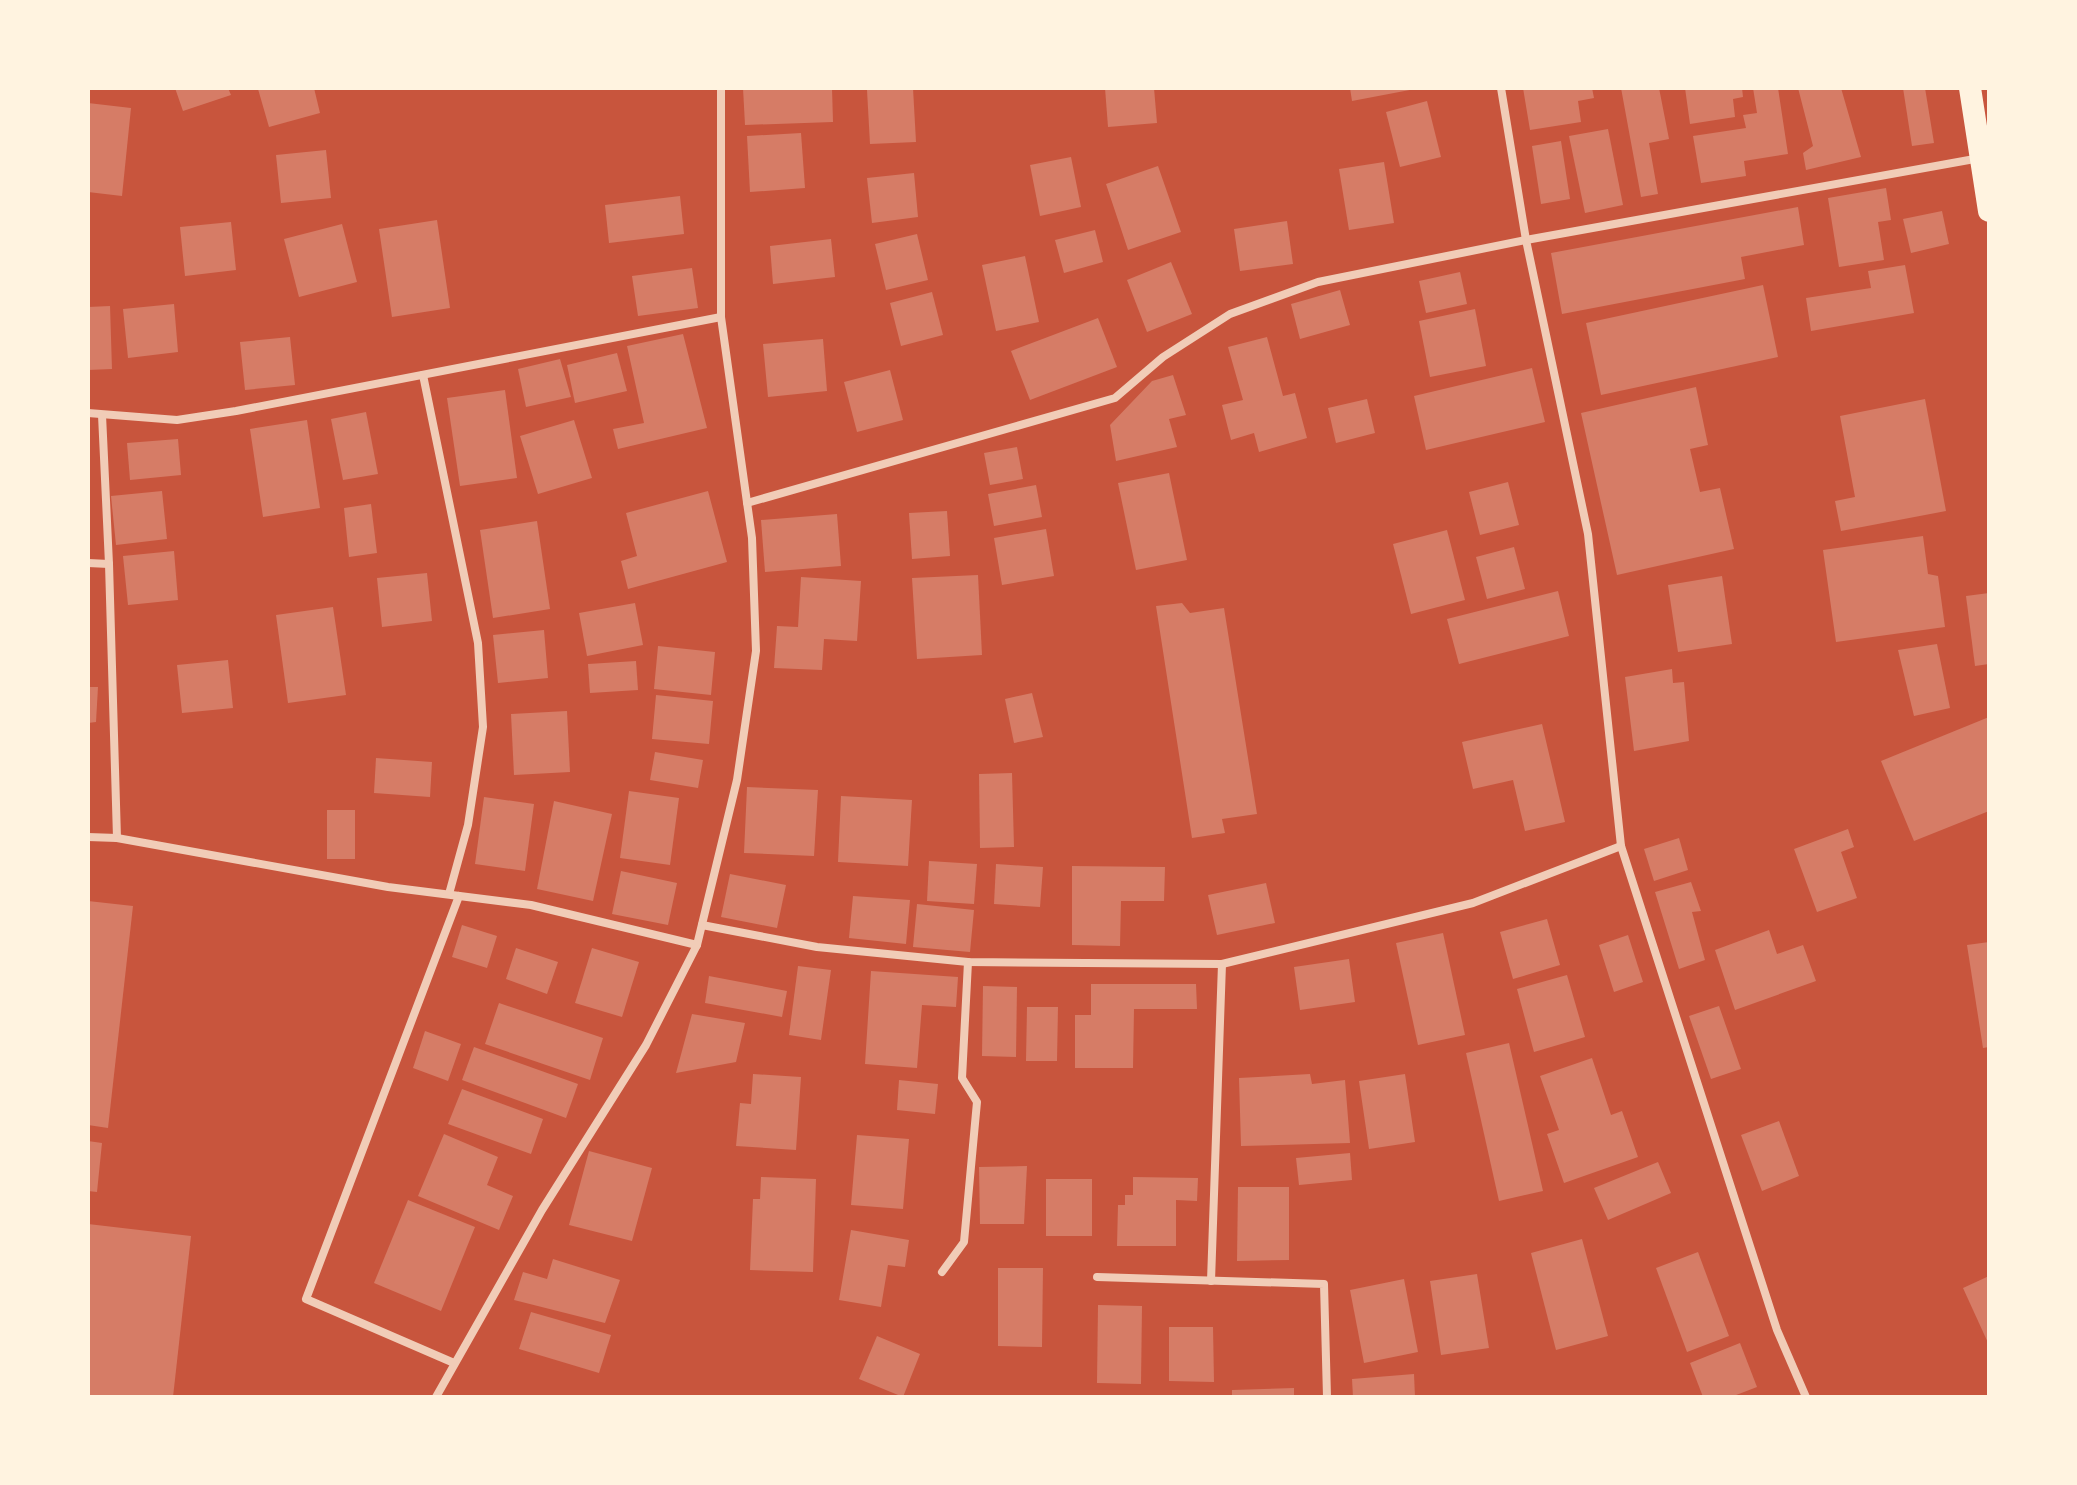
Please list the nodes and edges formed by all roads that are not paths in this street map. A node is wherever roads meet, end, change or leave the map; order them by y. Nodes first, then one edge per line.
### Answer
1 (721, 88) edge
2 (1501, 88) edge
3 (1970, 88) edge
4 (1984, 157) edge
5 (1989, 211) edge
6 (1526, 240) junction
7 (721, 317) junction
8 (423, 375) junction
9 (88, 413) edge
10 (102, 415) junction
11 (747, 503) junction
12 (88, 563) edge
13 (109, 564) junction
14 (88, 837) edge
15 (117, 838) junction
16 (1621, 846) junction
17 (454, 895) junction
18 (702, 925) junction
19 (697, 945) junction
20 (968, 962) junction
21 (1222, 964) junction
22 (942, 1272) dead end
23 (1097, 1277) dead end
24 (1211, 1281) junction
25 (454, 1363) junction
26 (436, 1397) edge
27 (1327, 1397) edge
28 (1806, 1397) edge

1 - 7 street
2 - 6 street
3 - 4 highway
4 - 5 highway
4 - 6 street
6 - 11 street
6 - 16 street
7 - 8 street
7 - 11 street
8 - 10 street
8 - 17 street
9 - 10 street
10 - 13 street
11 - 18 street
12 - 13 street
13 - 15 street
14 - 15 street
15 - 17 street
16 - 21 street
16 - 28 street
17 - 19 street
17 - 25 street
18 - 19 street
18 - 20 street
19 - 25 street
20 - 21 street
20 - 22 street
21 - 24 street
23 - 24 street
24 - 27 street
25 - 26 street

